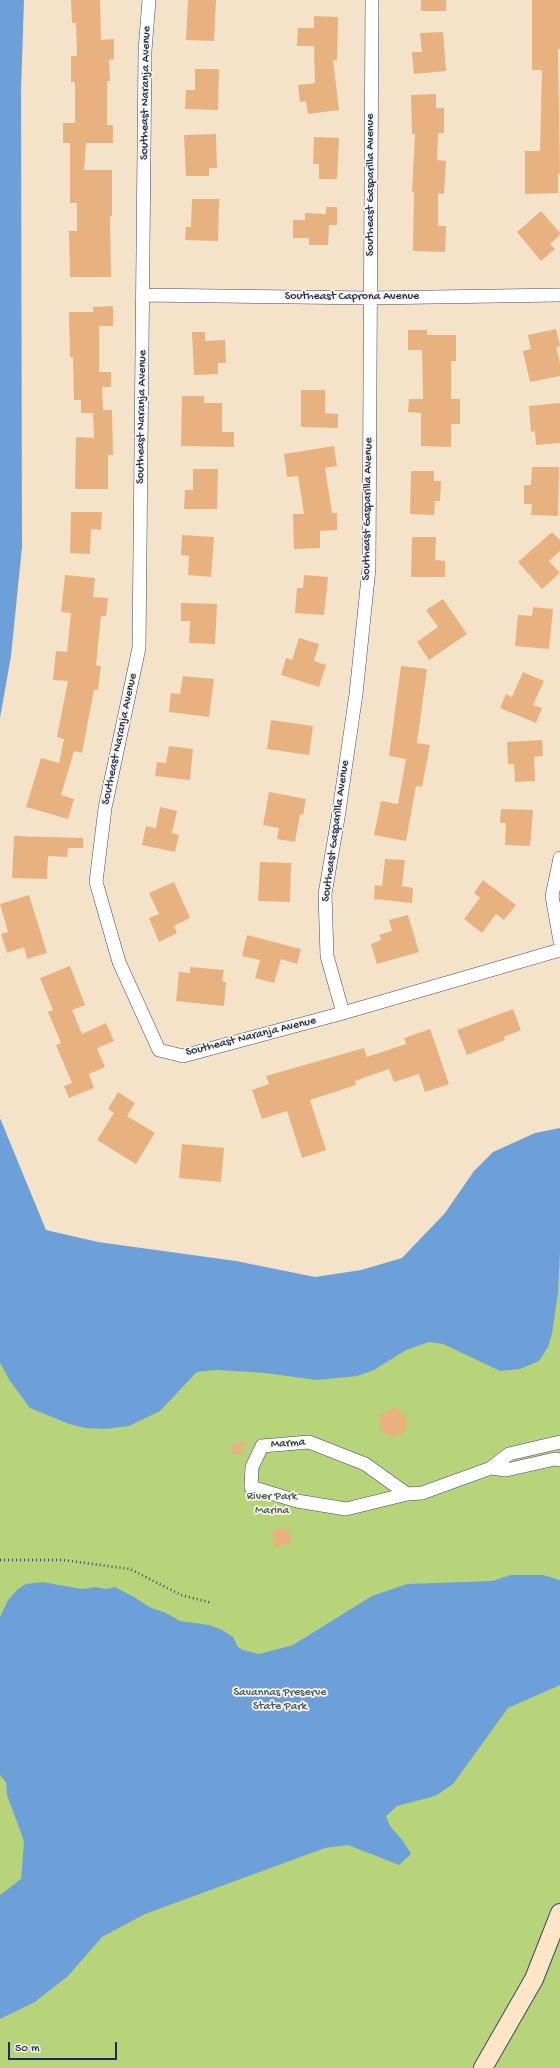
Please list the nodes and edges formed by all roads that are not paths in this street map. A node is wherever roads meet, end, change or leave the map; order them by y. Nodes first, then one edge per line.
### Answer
1 (149, 0) edge
2 (372, 0) edge
3 (143, 295) junction
4 (560, 295) edge
5 (370, 298) junction
6 (560, 858) edge
7 (560, 941) edge
8 (560, 950) edge
9 (343, 1014) junction
10 (560, 1442) edge
11 (560, 1460) edge
12 (491, 1468) junction
13 (407, 1494) junction
14 (560, 1913) edge
15 (483, 2068) edge

1 - 3 street, Southeast Naranja Avenue
2 - 5 street, Southeast Gasparilla Avenue
3 - 5 street, Southeast Caprona Avenue
3 - 9 street, Southeast Naranja Avenue
4 - 5 street, Southeast Caprona Avenue
5 - 9 street, Southeast Gasparilla Avenue
6 - 7 street
8 - 9 street, Southeast Naranja Avenue
10 - 12 street, Marma
11 - 12 street, Marma
12 - 13 street, Marma
13 - 13 street, Marma
14 - 15 main road

